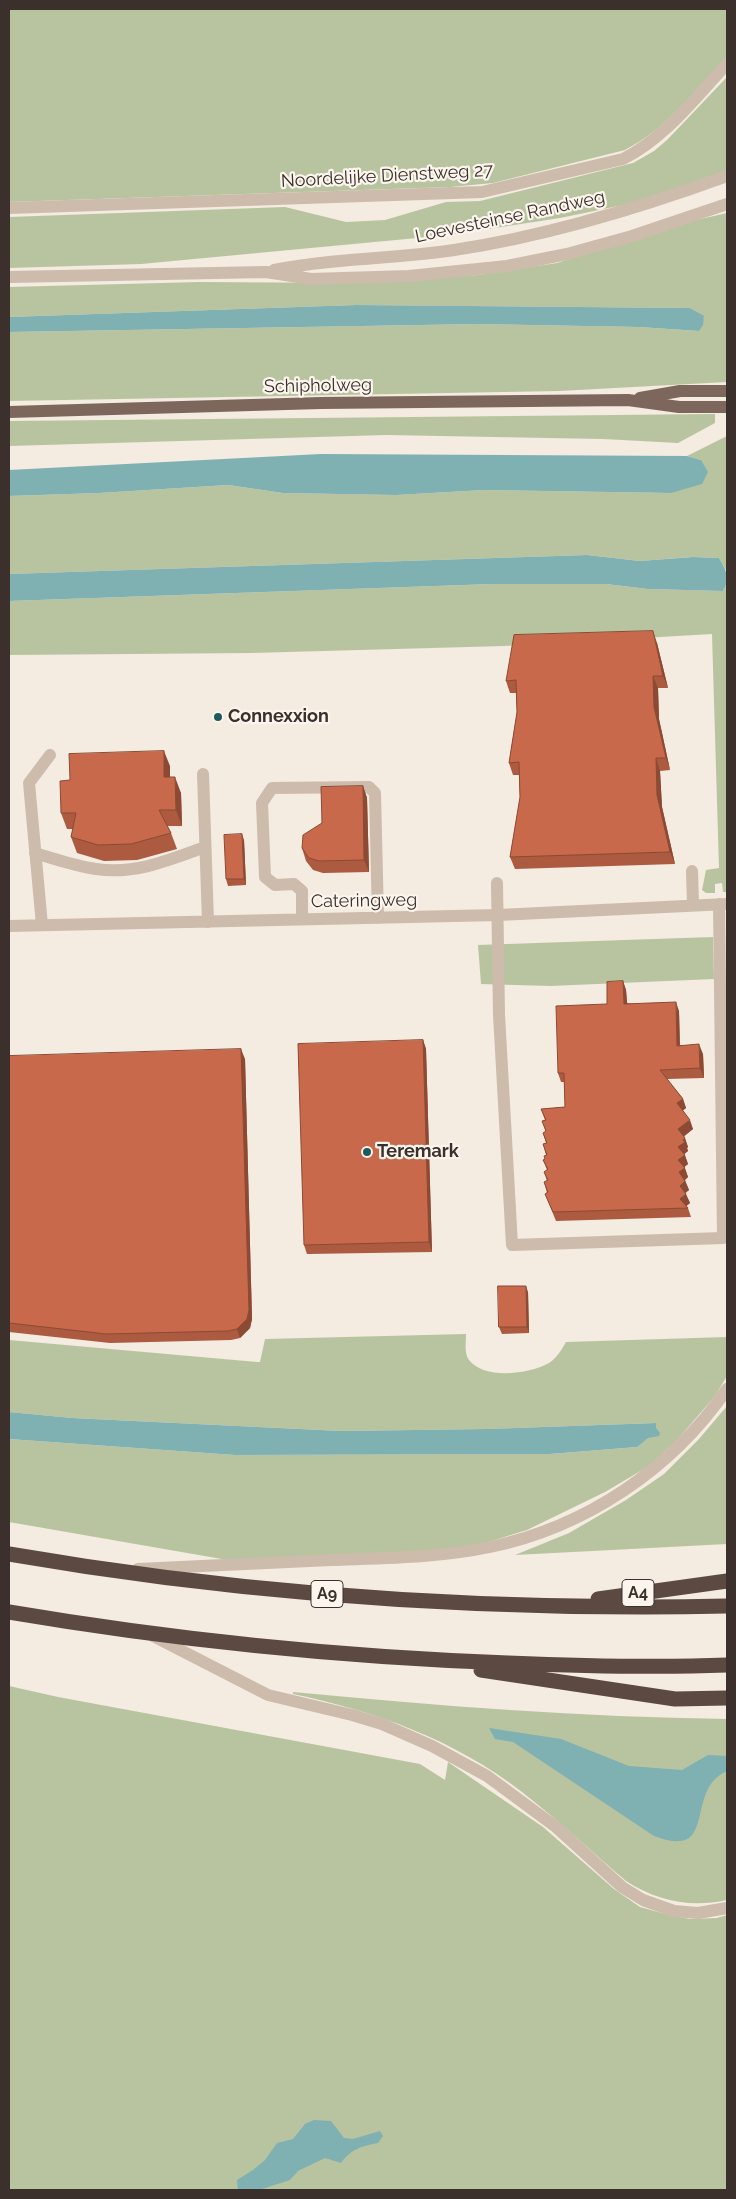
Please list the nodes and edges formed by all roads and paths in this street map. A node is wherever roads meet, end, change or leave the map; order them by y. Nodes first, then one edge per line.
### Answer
1 (727, 64) edge
2 (727, 176) edge
3 (727, 204) edge
4 (9, 208) edge
5 (266, 272) junction
6 (9, 277) edge
7 (727, 391) edge
8 (628, 400) junction
9 (727, 407) edge
10 (9, 412) edge
11 (50, 755) dead end
12 (202, 774) dead end
13 (205, 847) junction
14 (35, 854) junction
15 (692, 870) dead end
16 (497, 883) dead end
17 (723, 904) edge
18 (693, 905) junction
19 (498, 915) junction
20 (378, 918) junction
21 (302, 919) junction
22 (208, 922) junction
23 (42, 925) junction
24 (9, 926) edge
25 (727, 1389) edge
26 (9, 1554) edge
27 (106, 1570) junction
28 (727, 1581) edge
29 (549, 1605) junction
30 (727, 1606) edge
31 (9, 1612) edge
32 (149, 1634) junction
33 (408, 1659) junction
34 (727, 1665) edge
35 (727, 1698) edge
36 (727, 1908) edge

1 - 4 street, Noordelijke Dienstweg 27
2 - 5 street, Loevesteinse Randweg
3 - 5 street, Loevesteinse Randweg
5 - 6 street, Loevesteinse Randweg
7 - 8 main road, Schipholweg
8 - 9 main road, Schipholweg
8 - 10 main road, Schipholweg
11 - 14 street
12 - 13 street
13 - 14 street
13 - 22 street
14 - 23 street
15 - 18 street
16 - 19 street
17 - 18 street, Cateringweg
17 - 19 street
18 - 19 street, Cateringweg
19 - 20 street, Cateringweg
20 - 21 street, Cateringweg
20 - 21 street
21 - 22 street, Cateringweg
22 - 23 street, Cateringweg
23 - 24 street, Cateringweg
25 - 27 street, A9
26 - 27 highway, A9
27 - 29 highway, A9
28 - 29 highway, A4
29 - 30 highway, A9
31 - 32 highway
32 - 33 highway
32 - 36 street
33 - 34 highway
33 - 35 highway

